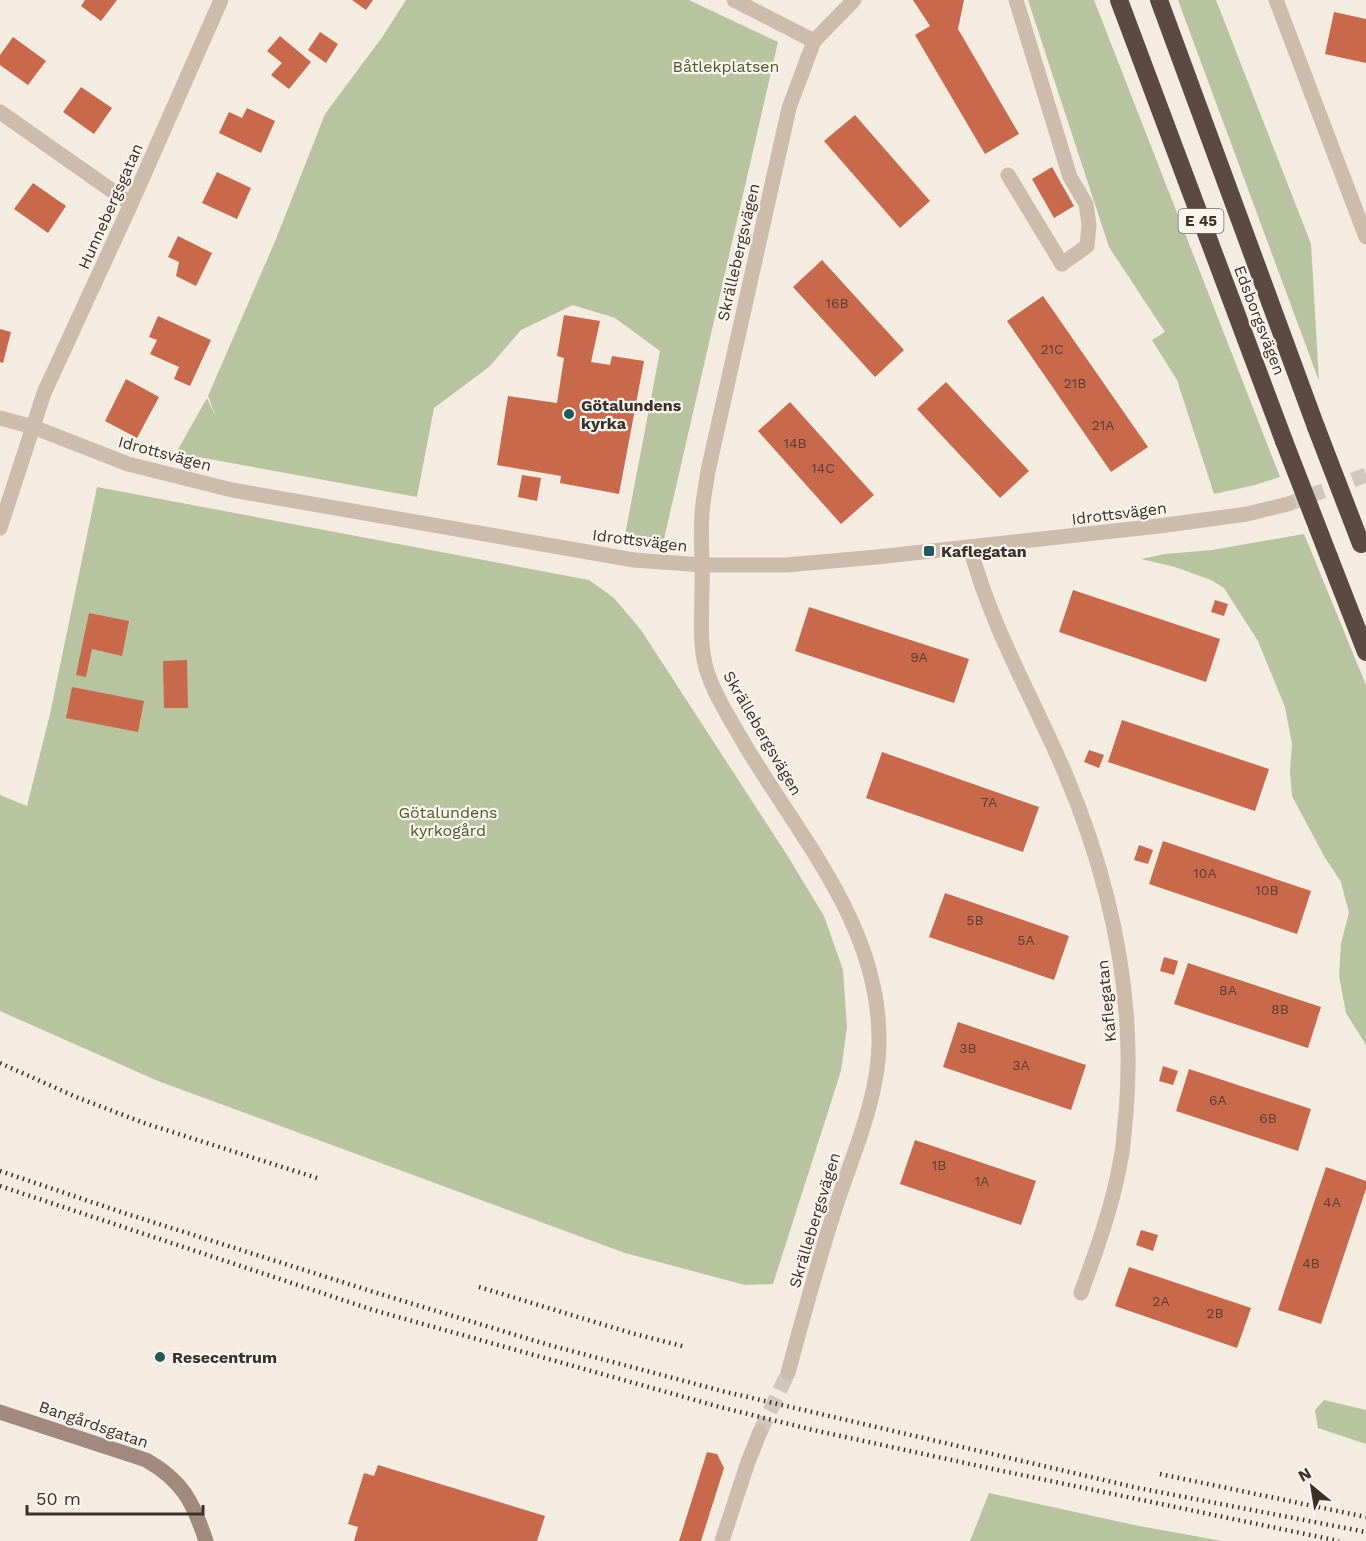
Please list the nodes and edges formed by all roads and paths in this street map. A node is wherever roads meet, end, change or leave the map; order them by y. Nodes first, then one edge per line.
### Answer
1 (221, 0) edge
2 (734, 0) edge
3 (854, 0) edge
4 (1017, 0) edge
5 (1119, 0) edge
6 (1159, 0) edge
7 (1276, 0) edge
8 (814, 41) junction
9 (0, 112) edge
10 (1008, 175) dead end
11 (131, 204) junction
12 (1366, 237) edge
13 (0, 418) edge
14 (33, 427) junction
15 (1288, 504) tunnel mouth
16 (0, 528) edge
17 (970, 548) junction
18 (1363, 551) edge
19 (703, 565) junction
20 (1366, 652) edge
21 (1082, 1293) dead end
22 (788, 1373) tunnel mouth
23 (0, 1412) edge
24 (760, 1432) tunnel mouth
25 (206, 1541) edge
26 (722, 1541) edge

1 - 11 street, Hunnebergsgatan
2 - 8 street
3 - 8 street, Skrällebergsvägen
4 - 10 street
5 - 20 highway, Edsborgsvägen / E 45, bridge
6 - 18 highway, Edsborgsvägen / E 45, bridge
7 - 12 street
8 - 19 street, Skrällebergsvägen
9 - 11 street
11 - 14 street, Hunnebergsgatan
13 - 14 street, Idrottsvägen
14 - 16 street, Hunnebergsgatan
14 - 19 street, Idrottsvägen
15 - 17 street, Idrottsvägen
17 - 19 street, Idrottsvägen
17 - 21 street, Kaflegatan
19 - 22 street, Skrällebergsvägen
23 - 25 street, Bangårdsgatan
24 - 26 street

